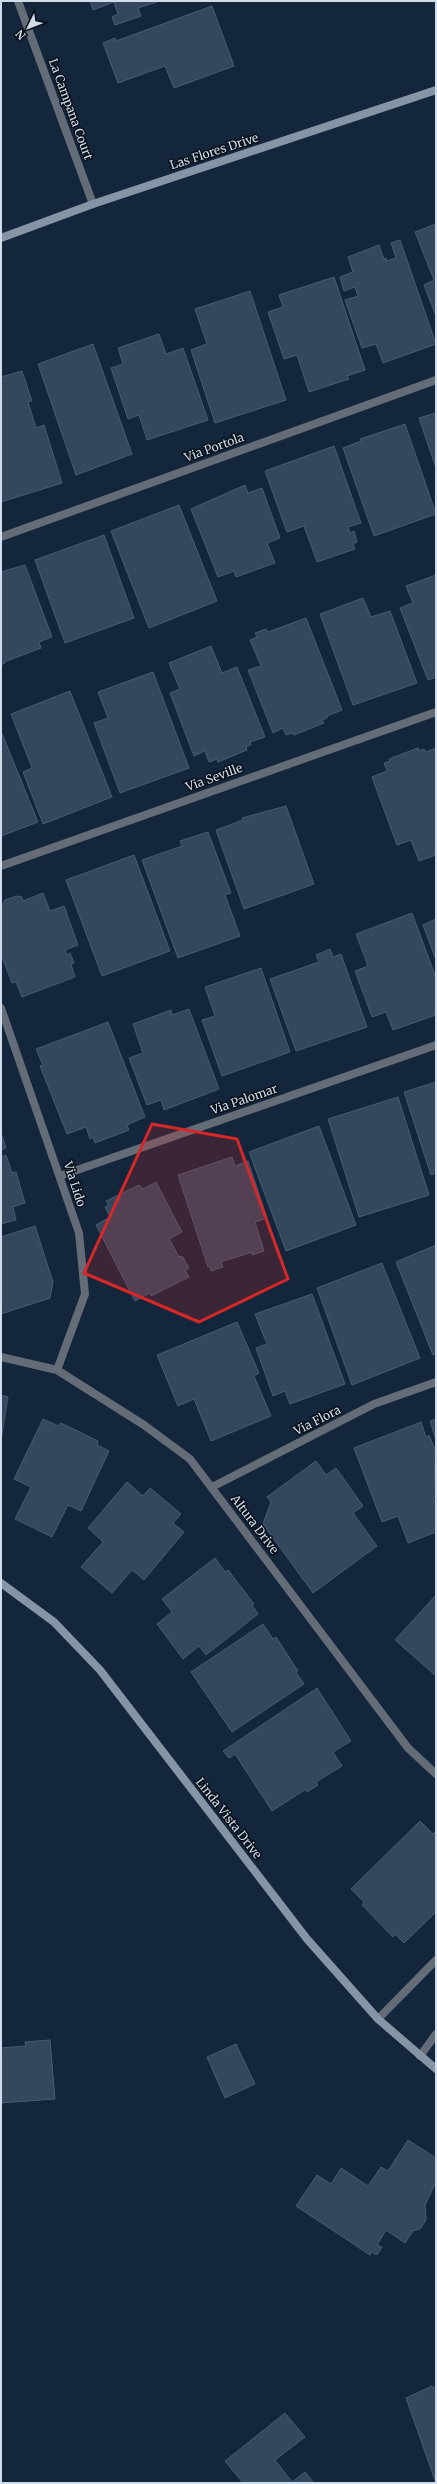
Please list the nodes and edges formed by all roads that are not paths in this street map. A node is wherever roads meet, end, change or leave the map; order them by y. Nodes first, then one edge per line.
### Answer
1 (18, 1) edge
2 (436, 90) edge
3 (93, 204) junction
4 (1, 238) edge
5 (436, 380) edge
6 (1, 537) edge
7 (436, 712) edge
8 (1, 866) edge
9 (1, 1008) edge
10 (436, 1045) edge
11 (60, 1176) junction
12 (1, 1357) edge
13 (57, 1370) junction
14 (436, 1382) edge
15 (212, 1487) junction
16 (1, 1583) edge
17 (436, 1774) edge
18 (436, 1960) edge
19 (378, 2019) junction
20 (436, 2034) edge
21 (420, 2056) junction
22 (436, 2069) edge

1 - 3 street, La Campana Court
2 - 3 street, Las Flores Drive
3 - 4 street, Las Flores Drive
5 - 6 street, Via Portola
7 - 8 street, Via Seville
9 - 11 street, Via Lido
10 - 11 street, Via Palomar
11 - 13 street, Via Lido
12 - 13 street, Altura Drive
13 - 15 street, Altura Drive
14 - 15 street, Via Flora
15 - 17 street, Altura Drive
16 - 19 street, Linda Vista Drive
18 - 19 street
19 - 21 street, Linda Vista Drive
20 - 21 street
21 - 22 street, Linda Vista Drive

